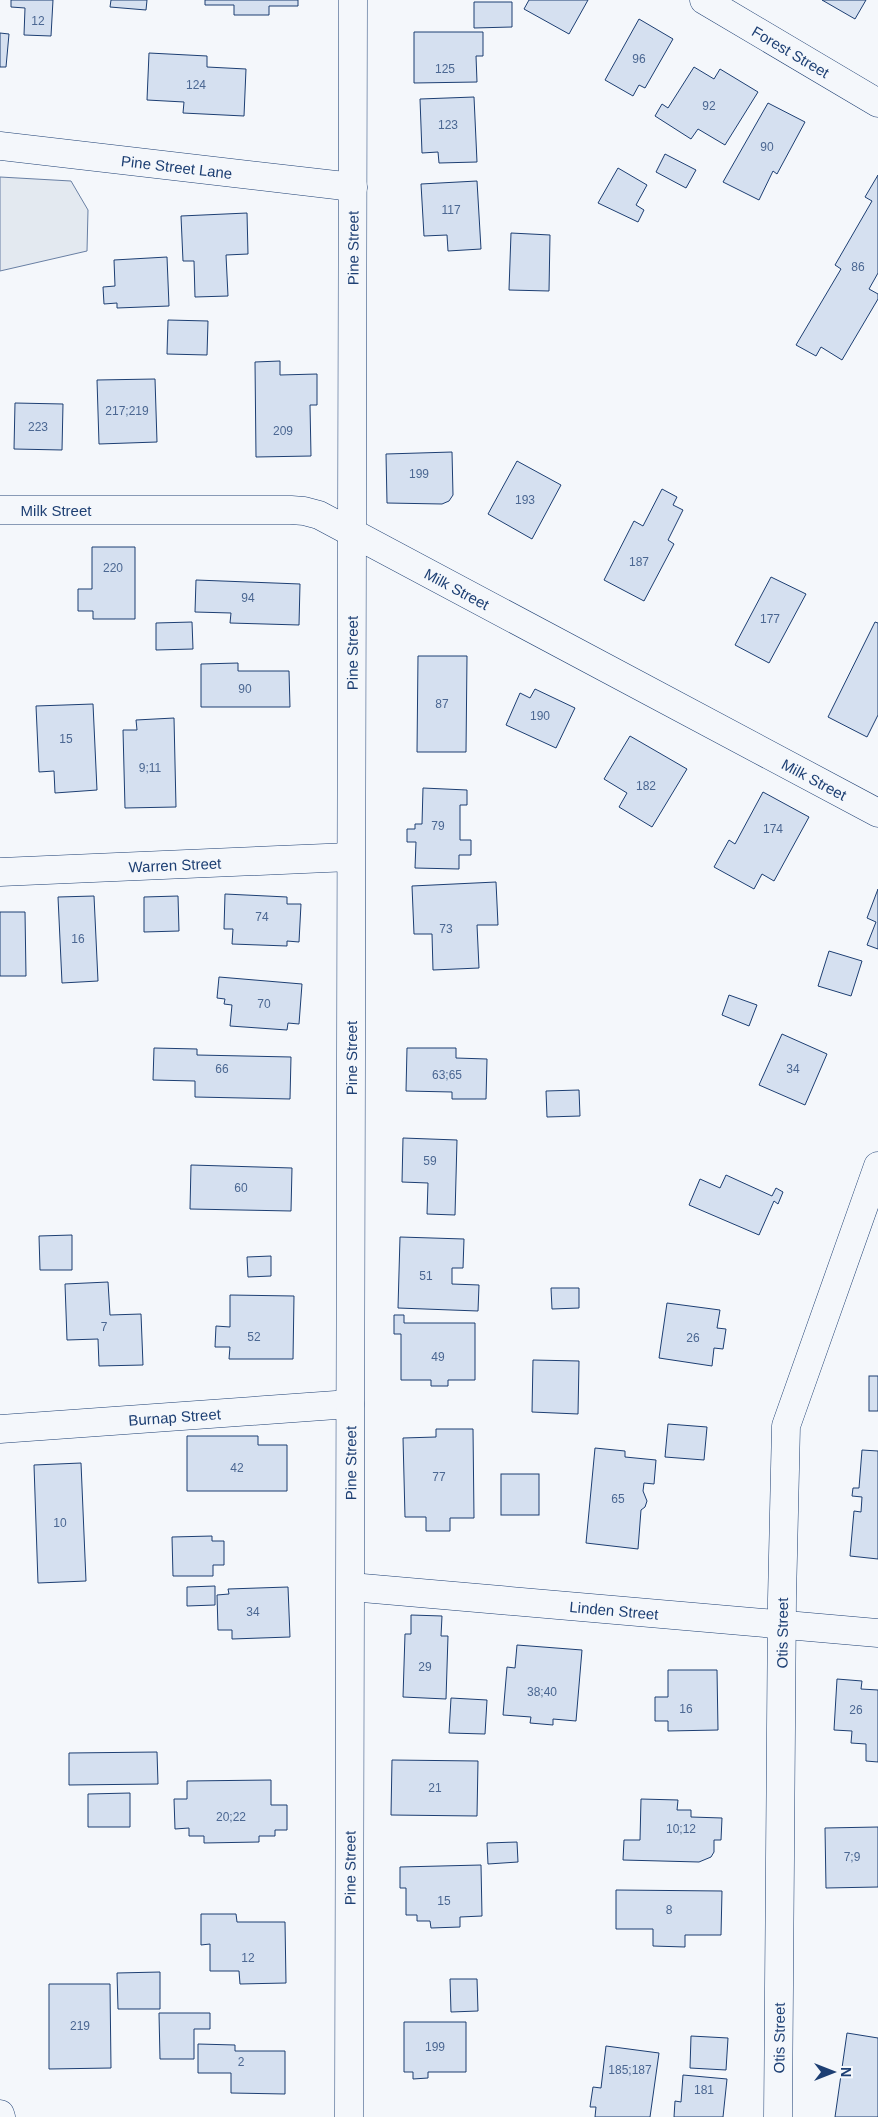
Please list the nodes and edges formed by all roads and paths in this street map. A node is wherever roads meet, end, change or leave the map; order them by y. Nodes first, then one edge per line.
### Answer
1 (353, 0) edge
2 (704, 0) edge
3 (878, 103) edge
4 (0, 146) edge
5 (352, 187) junction
6 (0, 510) edge
7 (351, 533) junction
8 (878, 813) edge
9 (350, 857) junction
10 (0, 872) edge
11 (878, 1166) edge
12 (350, 1404) junction
13 (0, 1429) edge
14 (351, 1587) junction
15 (782, 1624) junction
16 (878, 1634) edge
17 (349, 2117) edge
18 (778, 2117) edge

1 - 5 street, Pine Street
2 - 3 street, Forest Street
4 - 5 street, Pine Street Lane
5 - 7 street, Pine Street
6 - 7 street, Milk Street
7 - 8 street, Milk Street
7 - 9 street, Pine Street
9 - 10 street, Warren Street
9 - 12 street, Pine Street
11 - 15 street, Otis Street
12 - 13 street, Burnap Street
12 - 14 street, Pine Street
14 - 15 street, Linden Street
14 - 17 street, Pine Street
15 - 16 street, Linden Street
15 - 18 street, Otis Street

